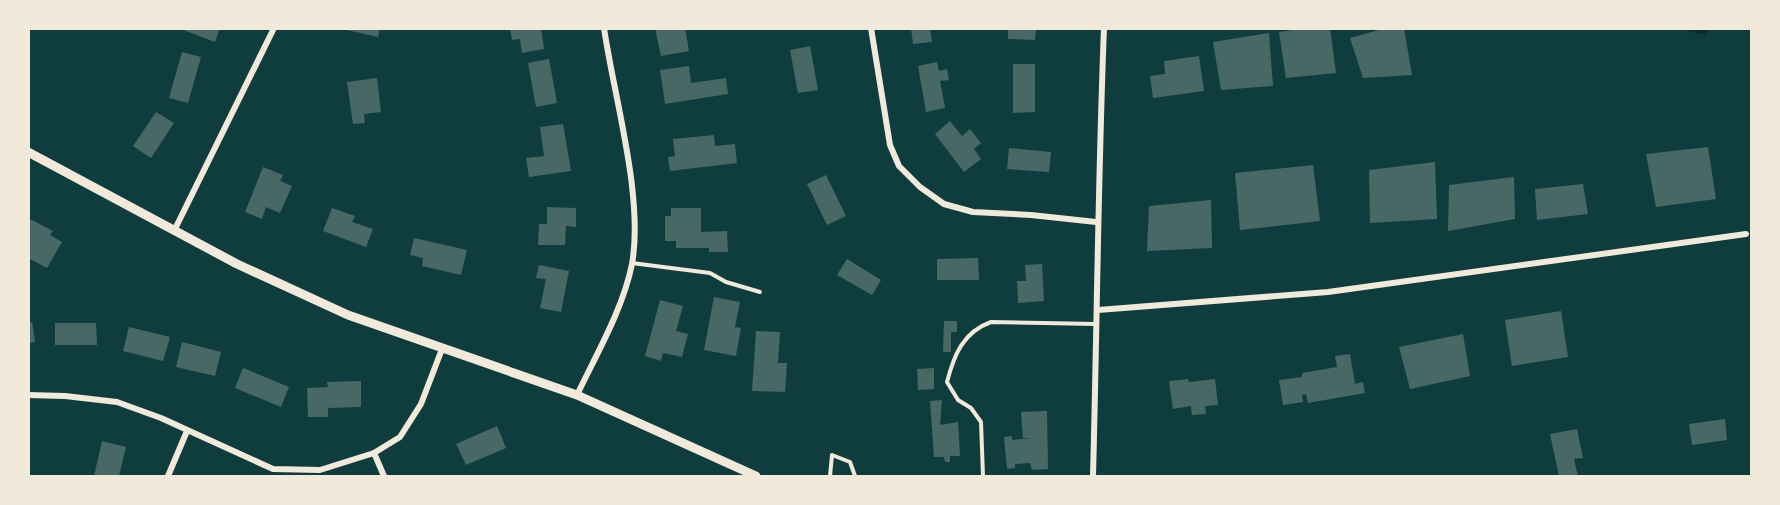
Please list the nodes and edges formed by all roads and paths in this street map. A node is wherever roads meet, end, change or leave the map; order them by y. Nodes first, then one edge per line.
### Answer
1 (274, 28) edge
2 (604, 28) edge
3 (871, 28) edge
4 (1104, 28) edge
5 (28, 152) edge
6 (1096, 222) junction
7 (175, 230) junction
8 (1746, 234) dead end
9 (632, 263) junction
10 (760, 292) dead end
11 (1098, 310) junction
12 (1097, 324) junction
13 (442, 349) junction
14 (28, 395) edge
15 (578, 395) junction
16 (187, 431) junction
17 (374, 453) junction
18 (168, 477) edge
19 (384, 477) edge
20 (756, 477) edge
21 (830, 477) edge
22 (855, 477) edge
23 (984, 477) edge
24 (1093, 477) edge

1 - 7 street
2 - 9 street
3 - 6 street
4 - 6 street
5 - 7 street
6 - 11 street
7 - 13 street
8 - 11 street
9 - 10 lane
9 - 15 street
11 - 12 street
12 - 23 lane
12 - 24 street
13 - 15 street
13 - 17 street
14 - 16 street
15 - 20 street
16 - 17 street
16 - 18 street
17 - 19 street
21 - 22 lane

